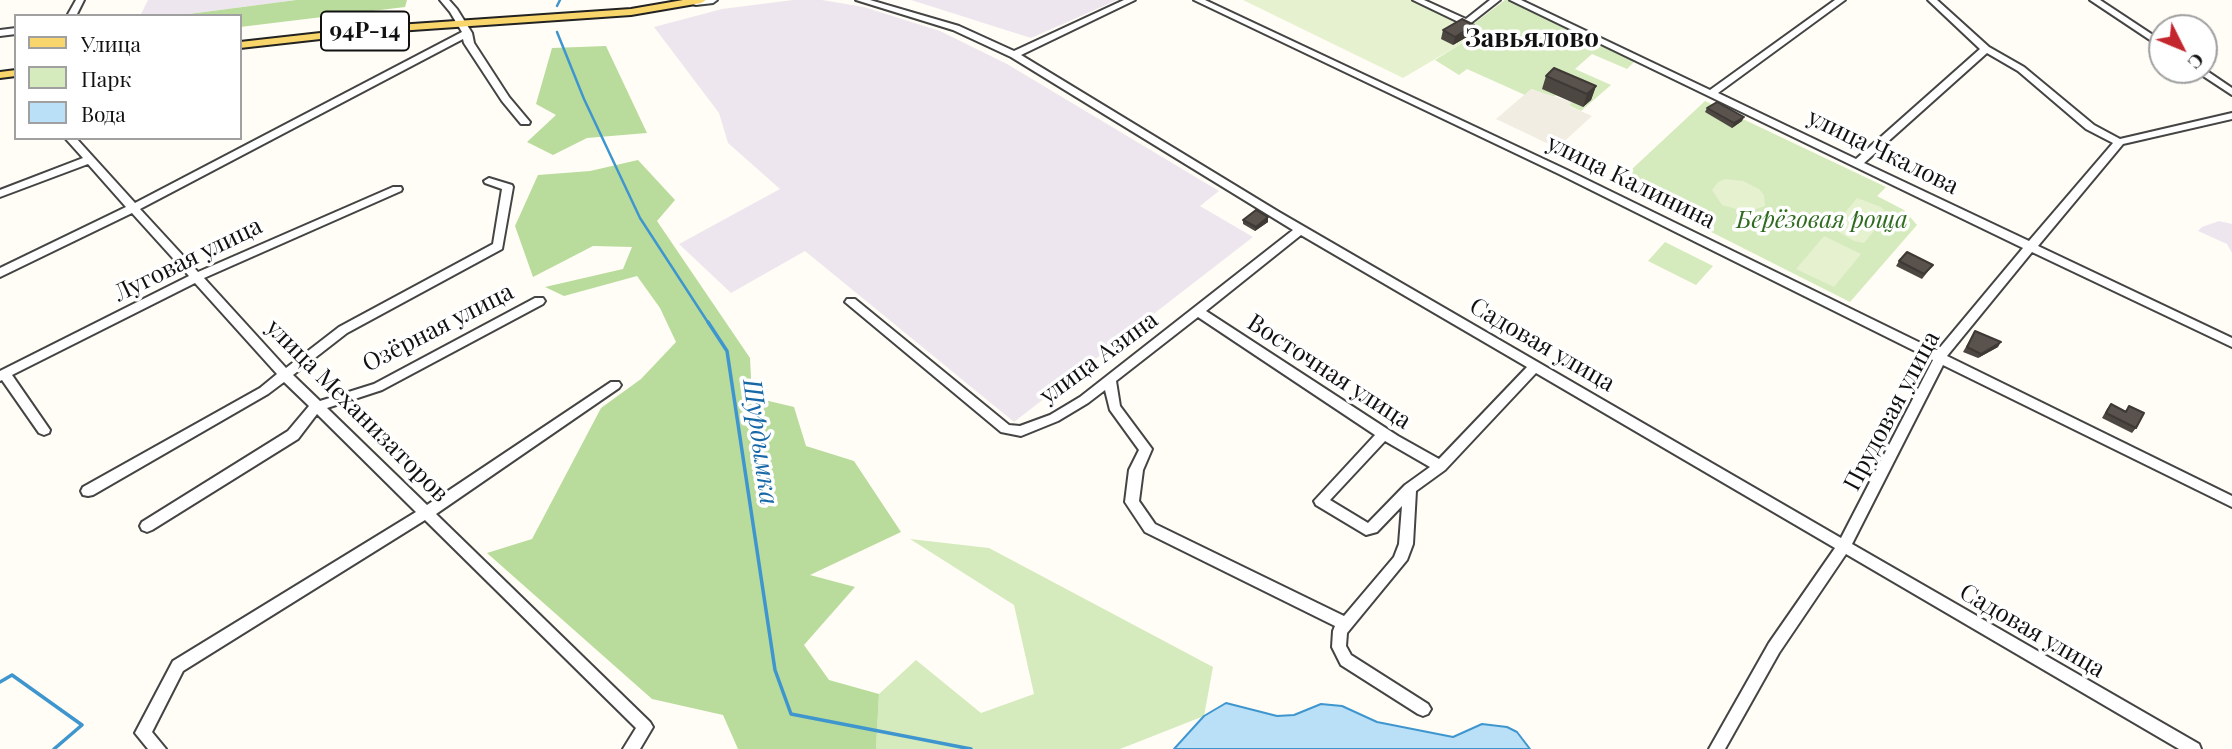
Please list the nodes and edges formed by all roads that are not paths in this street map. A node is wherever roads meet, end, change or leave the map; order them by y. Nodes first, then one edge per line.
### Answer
1 (444, 0) edge
2 (713, 0) edge
3 (860, 0) edge
4 (1131, 0) edge
5 (1198, 0) edge
6 (1417, 0) edge
7 (1496, 0) edge
8 (1514, 0) edge
9 (1841, 0) edge
10 (1933, 0) edge
11 (2094, 0) edge
12 (699, 1) edge
13 (464, 28) junction
14 (2148, 36) edge
15 (242, 45) edge
16 (1986, 49) junction
17 (1014, 55) junction
18 (1712, 93) junction
19 (2232, 116) edge
20 (525, 122) dead end
21 (72, 140) edge
22 (2119, 142) junction
23 (91, 159) junction
24 (1858, 163) junction
25 (489, 181) dead end
26 (397, 188) dead end
27 (0, 194) edge
28 (135, 206) junction
29 (1301, 230) junction
30 (2031, 247) junction
31 (0, 273) edge
32 (197, 277) junction
33 (539, 301) dead end
34 (851, 302) dead end
35 (1198, 311) junction
36 (2232, 343) edge
37 (1940, 357) junction
38 (1536, 365) junction
39 (2, 375) edge
40 (285, 375) junction
41 (1110, 379) junction
42 (615, 386) dead end
43 (316, 407) junction
44 (44, 430) dead end
45 (1384, 434) junction
46 (1440, 466) junction
47 (1410, 489) junction
48 (88, 491) dead end
49 (2232, 502) edge
50 (426, 513) junction
51 (146, 526) dead end
52 (1844, 545) junction
53 (1345, 624) junction
54 (1423, 709) dead end
55 (158, 749) edge
56 (631, 749) edge
57 (1717, 749) edge
58 (2193, 749) edge

1 - 13 street
2 - 12 street
3 - 17 street, Садовая улица
4 - 17 street
5 - 37 street, улица Калинина
6 - 7 street
8 - 18 street, улица Чкалова
9 - 18 street
10 - 16 street
11 - 14 street
12 - 13 main road, 94Р-14
13 - 15 main road, 94Р-14
13 - 20 street
13 - 28 street
16 - 22 street
16 - 24 street
17 - 29 street, Садовая улица
18 - 24 street, улица Чкалова
19 - 22 street
21 - 23 street, улица Механизаторов
22 - 30 street, Прудовая улица
23 - 27 street
23 - 28 street, улица Механизаторов
24 - 30 street, улица Чкалова
25 - 40 street
26 - 32 street, Луговая улица
28 - 31 street
28 - 32 street, улица Механизаторов
29 - 35 street, улица Азина
29 - 38 street, Садовая улица
30 - 36 street, улица Чкалова
30 - 37 street, Прудовая улица
32 - 39 street, Луговая улица
32 - 40 street, улица Механизаторов
33 - 43 street, Озёрная улица
34 - 41 street, улица Азина
35 - 41 street, улица Азина
35 - 45 street, Восточная улица
37 - 49 street, улица Калинина
37 - 52 street, Прудовая улица
38 - 46 street
38 - 52 street, Садовая улица
39 - 44 street
40 - 43 street, улица Механизаторов
40 - 48 street
41 - 53 street
42 - 50 street
43 - 50 street, улица Механизаторов
43 - 51 street
45 - 46 street, Восточная улица
45 - 47 street
46 - 47 street
47 - 53 street
50 - 55 street
50 - 56 street, улица Механизаторов
52 - 57 street, Прудовая улица
52 - 58 street, Садовая улица
53 - 54 street

